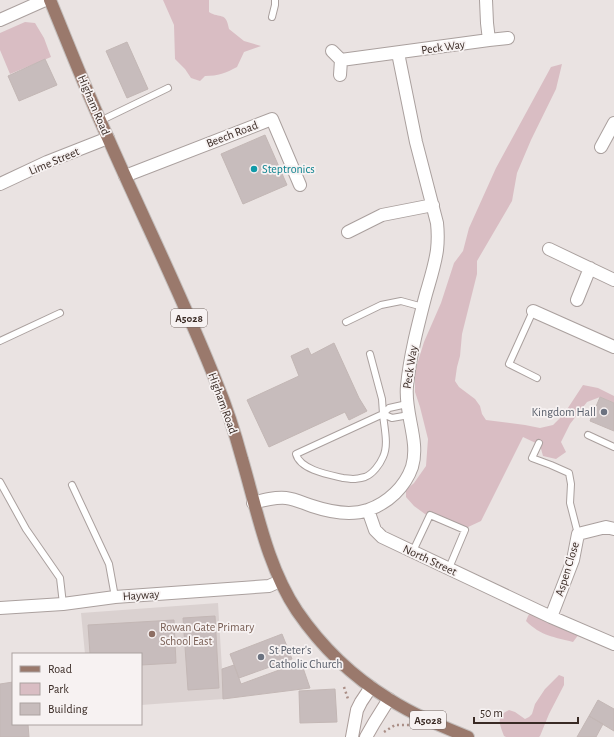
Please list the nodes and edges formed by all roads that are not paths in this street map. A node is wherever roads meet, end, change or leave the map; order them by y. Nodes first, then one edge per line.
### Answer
1 (45, 0) edge
2 (50, 0) edge
3 (275, 0) edge
4 (486, 0) edge
5 (272, 17) dead end
6 (0, 20) edge
7 (508, 38) dead end
8 (489, 40) junction
9 (332, 51) dead end
10 (398, 53) junction
11 (341, 60) junction
12 (340, 75) dead end
13 (168, 88) dead end
14 (100, 121) junction
15 (614, 123) edge
16 (108, 138) junction
17 (601, 147) dead end
18 (125, 176) junction
19 (0, 184) edge
20 (300, 185) dead end
21 (433, 205) junction
22 (348, 232) dead end
23 (549, 249) dead end
24 (590, 268) junction
25 (614, 280) edge
26 (577, 300) dead end
27 (423, 307) junction
28 (533, 311) joint
29 (60, 313) dead end
30 (346, 322) dead end
31 (0, 341) edge
32 (614, 347) edge
33 (370, 354) dead end
34 (537, 378) dead end
35 (408, 410) junction
36 (383, 414) junction
37 (588, 436) dead end
38 (539, 443) dead end
39 (614, 447) edge
40 (0, 482) edge
41 (72, 485) dead end
42 (253, 503) junction
43 (368, 510) junction
44 (614, 529) edge
45 (578, 534) junction
46 (413, 551) junction
47 (449, 568) junction
48 (280, 581) junction
49 (115, 597) junction
50 (63, 604) junction
51 (0, 608) edge
52 (551, 617) junction
53 (614, 644) edge
54 (371, 687) junction
55 (389, 699) junction
56 (352, 737) edge
57 (366, 737) edge
58 (468, 737) edge

1 - 6 street
2 - 14 main road, Higham Road / A5028
3 - 5 lane
4 - 8 street
7 - 8 street, Peck Way
8 - 10 street, Peck Way
9 - 11 street
10 - 11 street, Peck Way
10 - 21 street, Peck Way
11 - 12 street
13 - 14 lane
14 - 16 main road, Higham Road / A5028
15 - 17 street
16 - 18 main road, Higham Road / A5028
16 - 19 street, Lime Street
18 - 20 street, Beech Road
18 - 42 main road, Higham Road / A5028
21 - 22 street
21 - 27 street, Peck Way
23 - 24 street
24 - 25 street
24 - 26 street
27 - 30 lane
27 - 35 street, Peck Way
28 - 32 street
28 - 34 lane
29 - 31 lane
33 - 36 lane
35 - 36 lane
35 - 36 lane
35 - 43 street, Peck Way
36 - 36 lane
37 - 39 lane
38 - 45 lane
40 - 50 lane
41 - 49 lane
42 - 43 street
42 - 48 main road, Higham Road / A5028
43 - 46 street, North Street
44 - 45 street, Aspen Close
45 - 52 street, Aspen Close
46 - 47 street, North Street
46 - 47 lane
47 - 52 street, North Street
48 - 49 street, Hayway
48 - 54 main road, Higham Road / A5028
49 - 50 street, Hayway
50 - 51 street, Hayway
52 - 53 street, North Street
54 - 55 main road, Higham Road / A5028
54 - 56 street
55 - 57 street
55 - 58 main road, Higham Road / A5028

